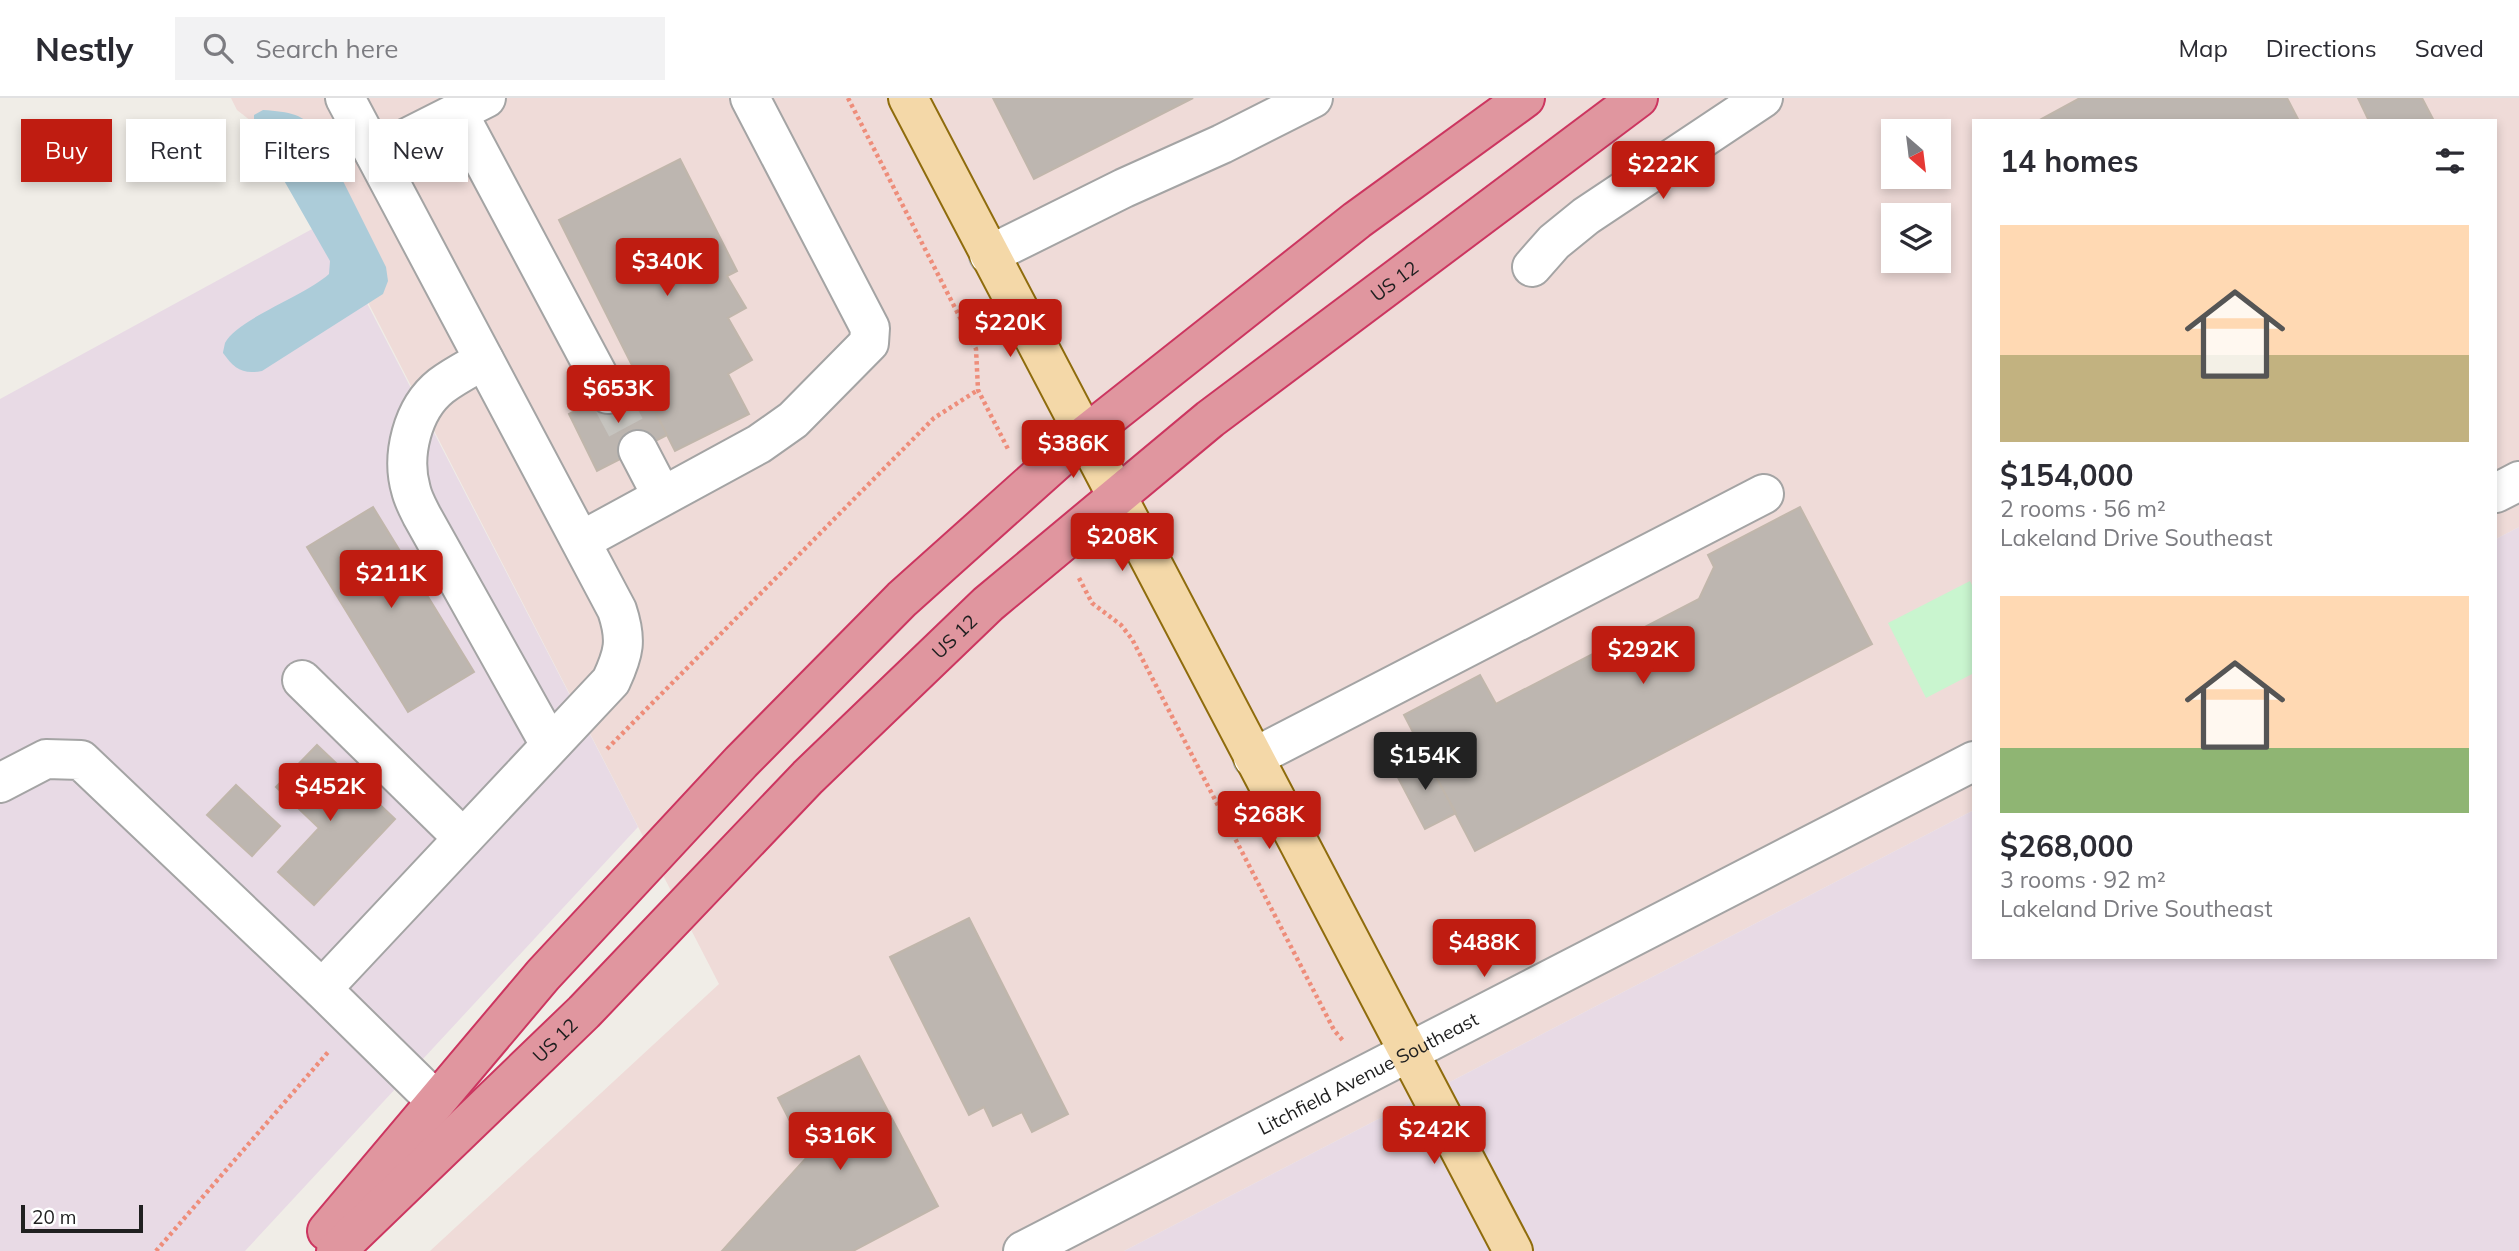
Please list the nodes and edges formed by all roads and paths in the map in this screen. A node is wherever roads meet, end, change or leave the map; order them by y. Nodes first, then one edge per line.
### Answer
1 (345, 98) edge
2 (750, 98) edge
3 (848, 98) edge
4 (908, 98) edge
5 (1313, 98) edge
6 (1525, 98) edge
7 (1638, 98) edge
8 (1763, 98) edge
9 (472, 106) edge
10 (446, 119) edge
11 (369, 143) edge
12 (390, 182) edge
13 (989, 255) junction
14 (1532, 267) dead end
15 (484, 360) junction
16 (978, 390) junction
17 (608, 394) tunnel mouth
18 (1084, 436) junction
19 (1003, 438) dead end
20 (638, 450) tunnel mouth
21 (2519, 481) edge
22 (2497, 492) edge
23 (1764, 494) dead end
24 (662, 496) junction
25 (1115, 496) junction
26 (581, 541) junction
27 (1092, 603) dead end
28 (302, 680) dead end
29 (554, 741) junction
30 (600, 756) dead end
31 (1253, 758) junction
32 (1972, 762) edge
33 (0, 783) edge
34 (463, 838) junction
35 (322, 989) junction
36 (354, 1021) junction
37 (1408, 1052) junction
38 (1368, 1072) junction
39 (436, 1101) junction
40 (156, 1251) edge
41 (310, 1251) edge
42 (336, 1251) edge
43 (1023, 1251) edge
44 (1513, 1251) edge

1 - 11 street
2 - 24 street
3 - 16 path
4 - 13 main road
5 - 13 street
6 - 18 highway
7 - 25 highway, US 12 / US 12
8 - 14 street
9 - 10 street
9 - 17 street
12 - 15 street
13 - 18 main road
15 - 26 street
15 - 29 street
16 - 19 path
16 - 30 path
18 - 25 main road
18 - 39 highway
20 - 24 street
21 - 22 street
23 - 31 street
24 - 26 street
25 - 31 main road
25 - 42 highway, US 12 / US 12
26 - 29 street
27 - 38 path
28 - 34 street
29 - 34 street
31 - 37 main road
32 - 37 street, Litchfield Avenue Southeast
33 - 35 street
34 - 35 street
35 - 36 street
36 - 39 street
36 - 40 path
37 - 38 street, Litchfield Avenue Southeast
37 - 44 main road
38 - 43 street, Litchfield Avenue Southeast
39 - 41 highway

